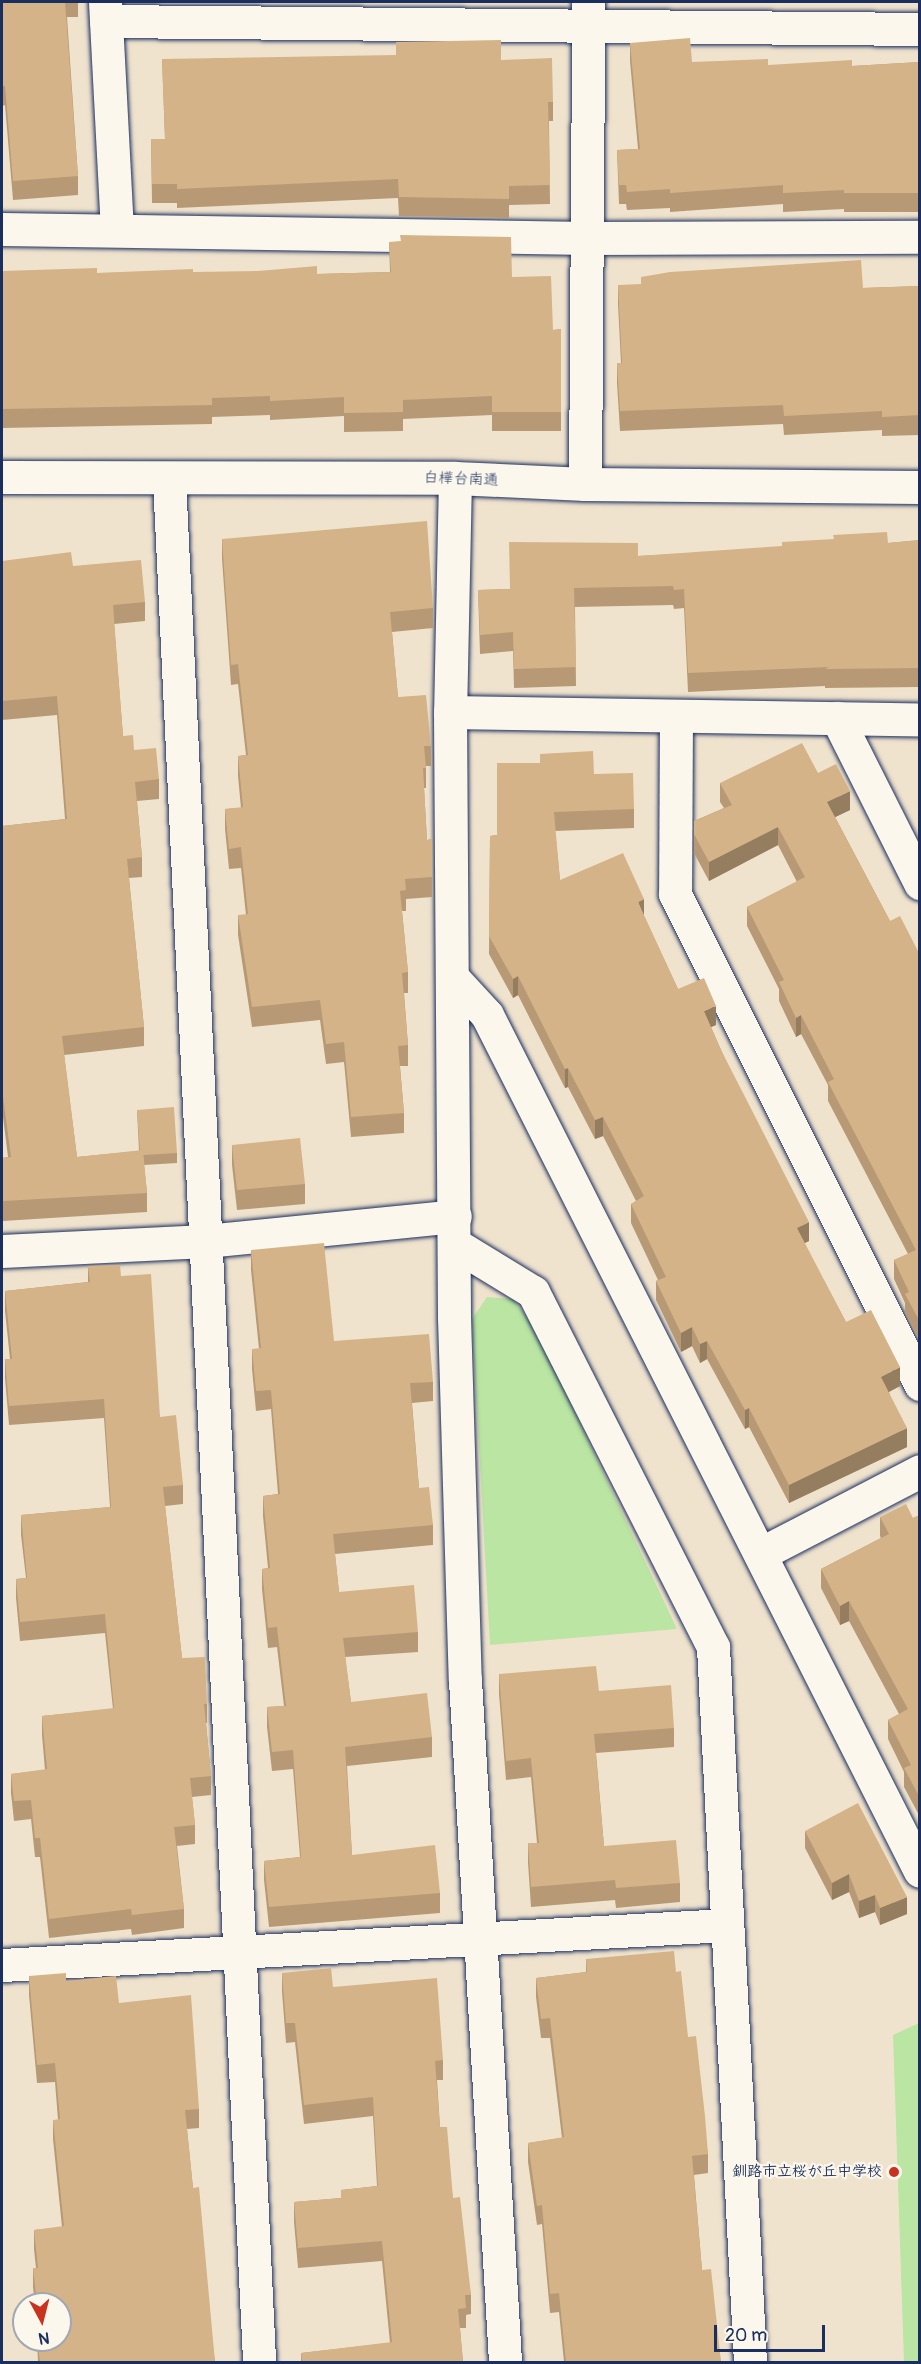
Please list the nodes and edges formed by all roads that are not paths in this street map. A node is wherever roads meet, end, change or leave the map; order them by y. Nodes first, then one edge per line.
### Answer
1 (106, 11) edge
2 (588, 14) edge
3 (920, 29) edge
4 (2, 229) edge
5 (117, 229) junction
6 (589, 237) junction
7 (920, 237) edge
8 (2, 477) edge
9 (455, 478) junction
10 (169, 479) junction
11 (585, 484) junction
12 (920, 487) edge
13 (450, 712) junction
14 (676, 716) junction
15 (837, 718) junction
16 (920, 719) edge
17 (920, 883) edge
18 (453, 978) junction
19 (455, 1230) junction
20 (206, 1241) junction
21 (2, 1251) edge
22 (920, 1383) edge
23 (920, 1471) edge
24 (760, 1554) junction
25 (920, 1871) edge
26 (727, 1925) junction
27 (481, 1939) junction
28 (237, 1952) junction
29 (2, 1965) edge
30 (259, 2362) edge
31 (505, 2362) edge
32 (750, 2362) edge

1 - 2 street
1 - 5 street
2 - 3 street
2 - 6 street
4 - 5 street
5 - 6 street
6 - 7 street
6 - 11 street
8 - 10 street, 白樺台南通
9 - 10 street, 白樺台南通
9 - 11 street, 白樺台南通
9 - 13 street
10 - 20 street
11 - 12 street, 白樺台南通
13 - 14 street
13 - 18 street
14 - 15 street
14 - 22 street
15 - 16 street
15 - 17 street
18 - 19 street
18 - 24 street
19 - 20 street
19 - 26 street
19 - 27 street
20 - 21 street
20 - 28 street
23 - 24 street
24 - 25 street
26 - 27 street
26 - 32 street
27 - 28 street
27 - 31 street
28 - 29 street
28 - 30 street

